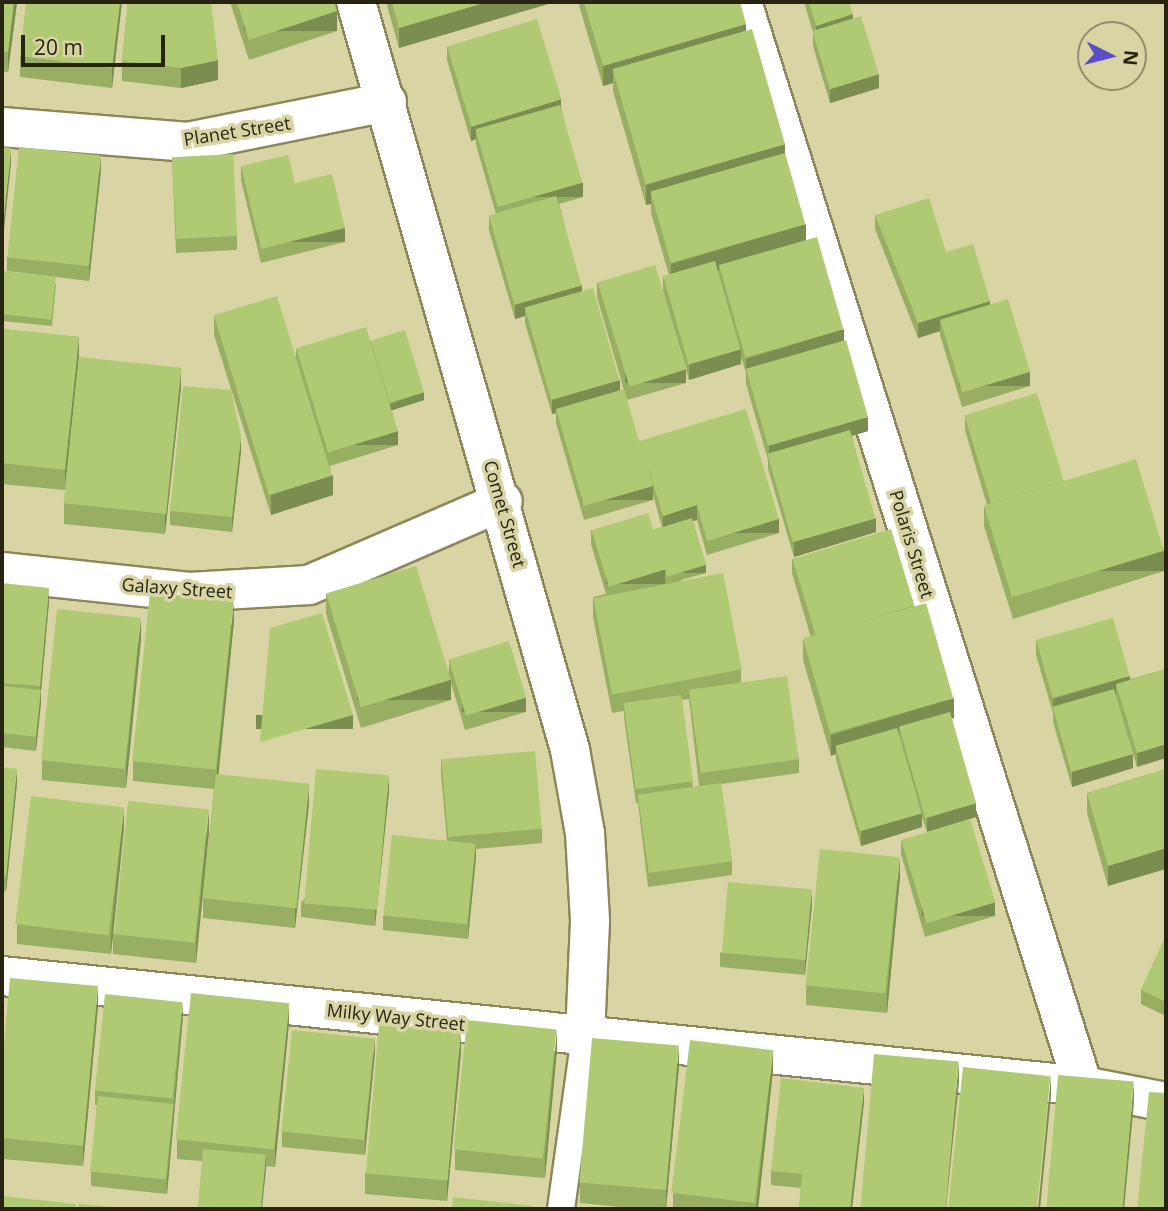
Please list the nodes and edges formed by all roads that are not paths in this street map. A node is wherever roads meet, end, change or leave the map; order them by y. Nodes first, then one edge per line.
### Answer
1 (356, 2) edge
2 (742, 2) edge
3 (387, 102) junction
4 (2, 127) edge
5 (503, 501) junction
6 (2, 572) edge
7 (2, 976) edge
8 (585, 1037) junction
9 (1083, 1086) junction
10 (1166, 1102) edge
11 (561, 1209) edge

1 - 3 street, Comet Street
2 - 9 street, Polaris Street
3 - 4 street, Planet Street
3 - 5 street, Comet Street
5 - 6 street, Galaxy Street
5 - 8 street, Comet Street
7 - 8 street, Milky Way Street
8 - 9 street, Milky Way Street
8 - 11 lane
9 - 10 street, Milky Way Street

